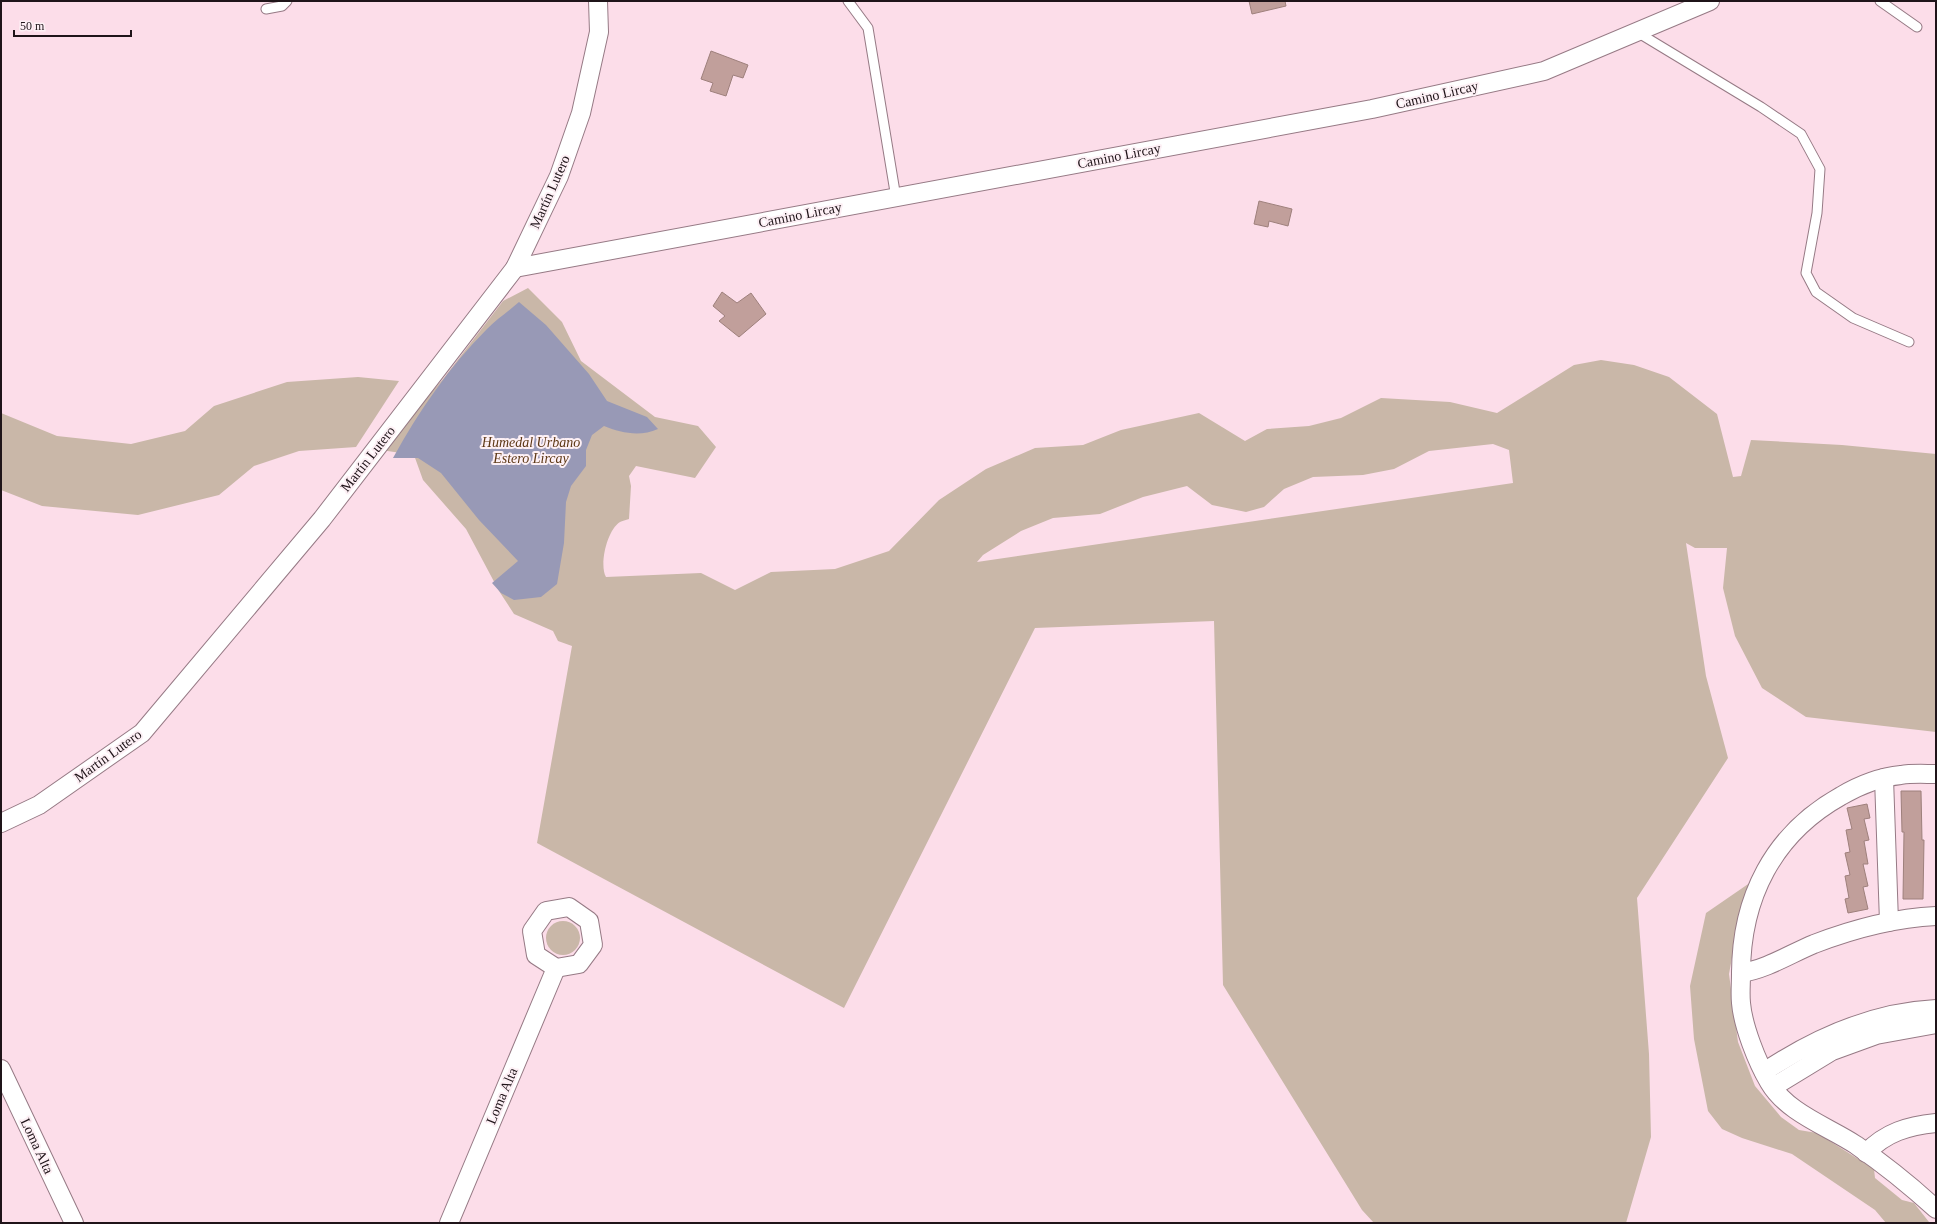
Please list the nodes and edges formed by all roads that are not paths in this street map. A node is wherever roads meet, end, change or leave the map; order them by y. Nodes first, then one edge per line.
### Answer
1 (287, 1) edge
2 (598, 1) edge
3 (848, 1) edge
4 (1710, 1) edge
5 (1880, 1) edge
6 (266, 9) dead end
7 (1917, 27) dead end
8 (1637, 32) junction
9 (896, 198) junction
10 (515, 268) junction
11 (1909, 342) dead end
12 (1936, 774) edge
13 (1884, 778) junction
14 (1, 823) edge
15 (1936, 916) edge
16 (1889, 922) junction
17 (556, 968) dead end
18 (1741, 974) junction
19 (1936, 1009) edge
20 (1936, 1024) edge
21 (1, 1069) edge
22 (1768, 1079) junction
23 (1936, 1123) edge
24 (1866, 1153) junction
25 (1936, 1209) edge
26 (74, 1223) edge
27 (449, 1223) edge

1 - 6 lane
2 - 10 street, Martín Lutero
3 - 9 lane
4 - 8 street, Camino Lircay
5 - 7 lane
8 - 9 street, Camino Lircay
8 - 11 lane
9 - 10 street, Camino Lircay
10 - 14 street, Martín Lutero
12 - 13 street
13 - 16 street
13 - 18 street
15 - 16 street
16 - 18 street
17 - 27 street, Loma Alta
18 - 22 street
19 - 22 street
20 - 22 street
21 - 26 street, Loma Alta
22 - 24 street
23 - 24 street
24 - 25 street

